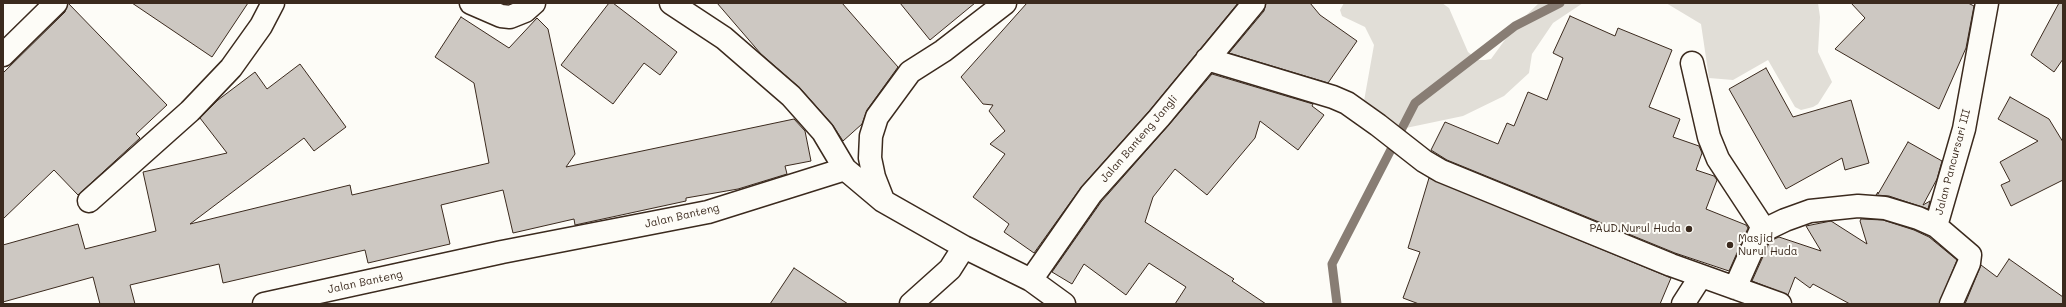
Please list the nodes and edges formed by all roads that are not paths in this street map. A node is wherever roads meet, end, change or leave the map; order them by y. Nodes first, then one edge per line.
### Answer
1 (56, 3) edge
2 (273, 3) edge
3 (472, 3) edge
4 (534, 3) edge
5 (671, 3) edge
6 (1005, 3) edge
7 (1987, 3) edge
8 (1251, 4) edge
9 (3, 55) edge
10 (1207, 59) junction
11 (1692, 63) dead end
12 (845, 169) junction
13 (90, 201) dead end
14 (883, 201) junction
15 (1936, 226) junction
16 (1764, 229) junction
17 (964, 247) junction
18 (1701, 276) junction
19 (1031, 280) junction
20 (1735, 288) junction
21 (264, 304) edge
22 (911, 304) edge
23 (1064, 304) edge
24 (1683, 304) edge
25 (1780, 304) edge
26 (1951, 304) edge

1 - 9 street
2 - 13 street
3 - 4 street
5 - 12 street
6 - 14 street
7 - 15 street, Jalan Pancursari III
8 - 10 street, Jalan Banteng Jangli
10 - 18 street
10 - 19 street, Jalan Banteng Jangli
11 - 16 street
12 - 14 street
12 - 21 street, Jalan Banteng
14 - 17 street
15 - 16 street
15 - 26 street, Jalan Pancursari III
16 - 20 street
17 - 19 street
17 - 22 street
18 - 20 street
18 - 24 street
19 - 23 street
20 - 25 street

